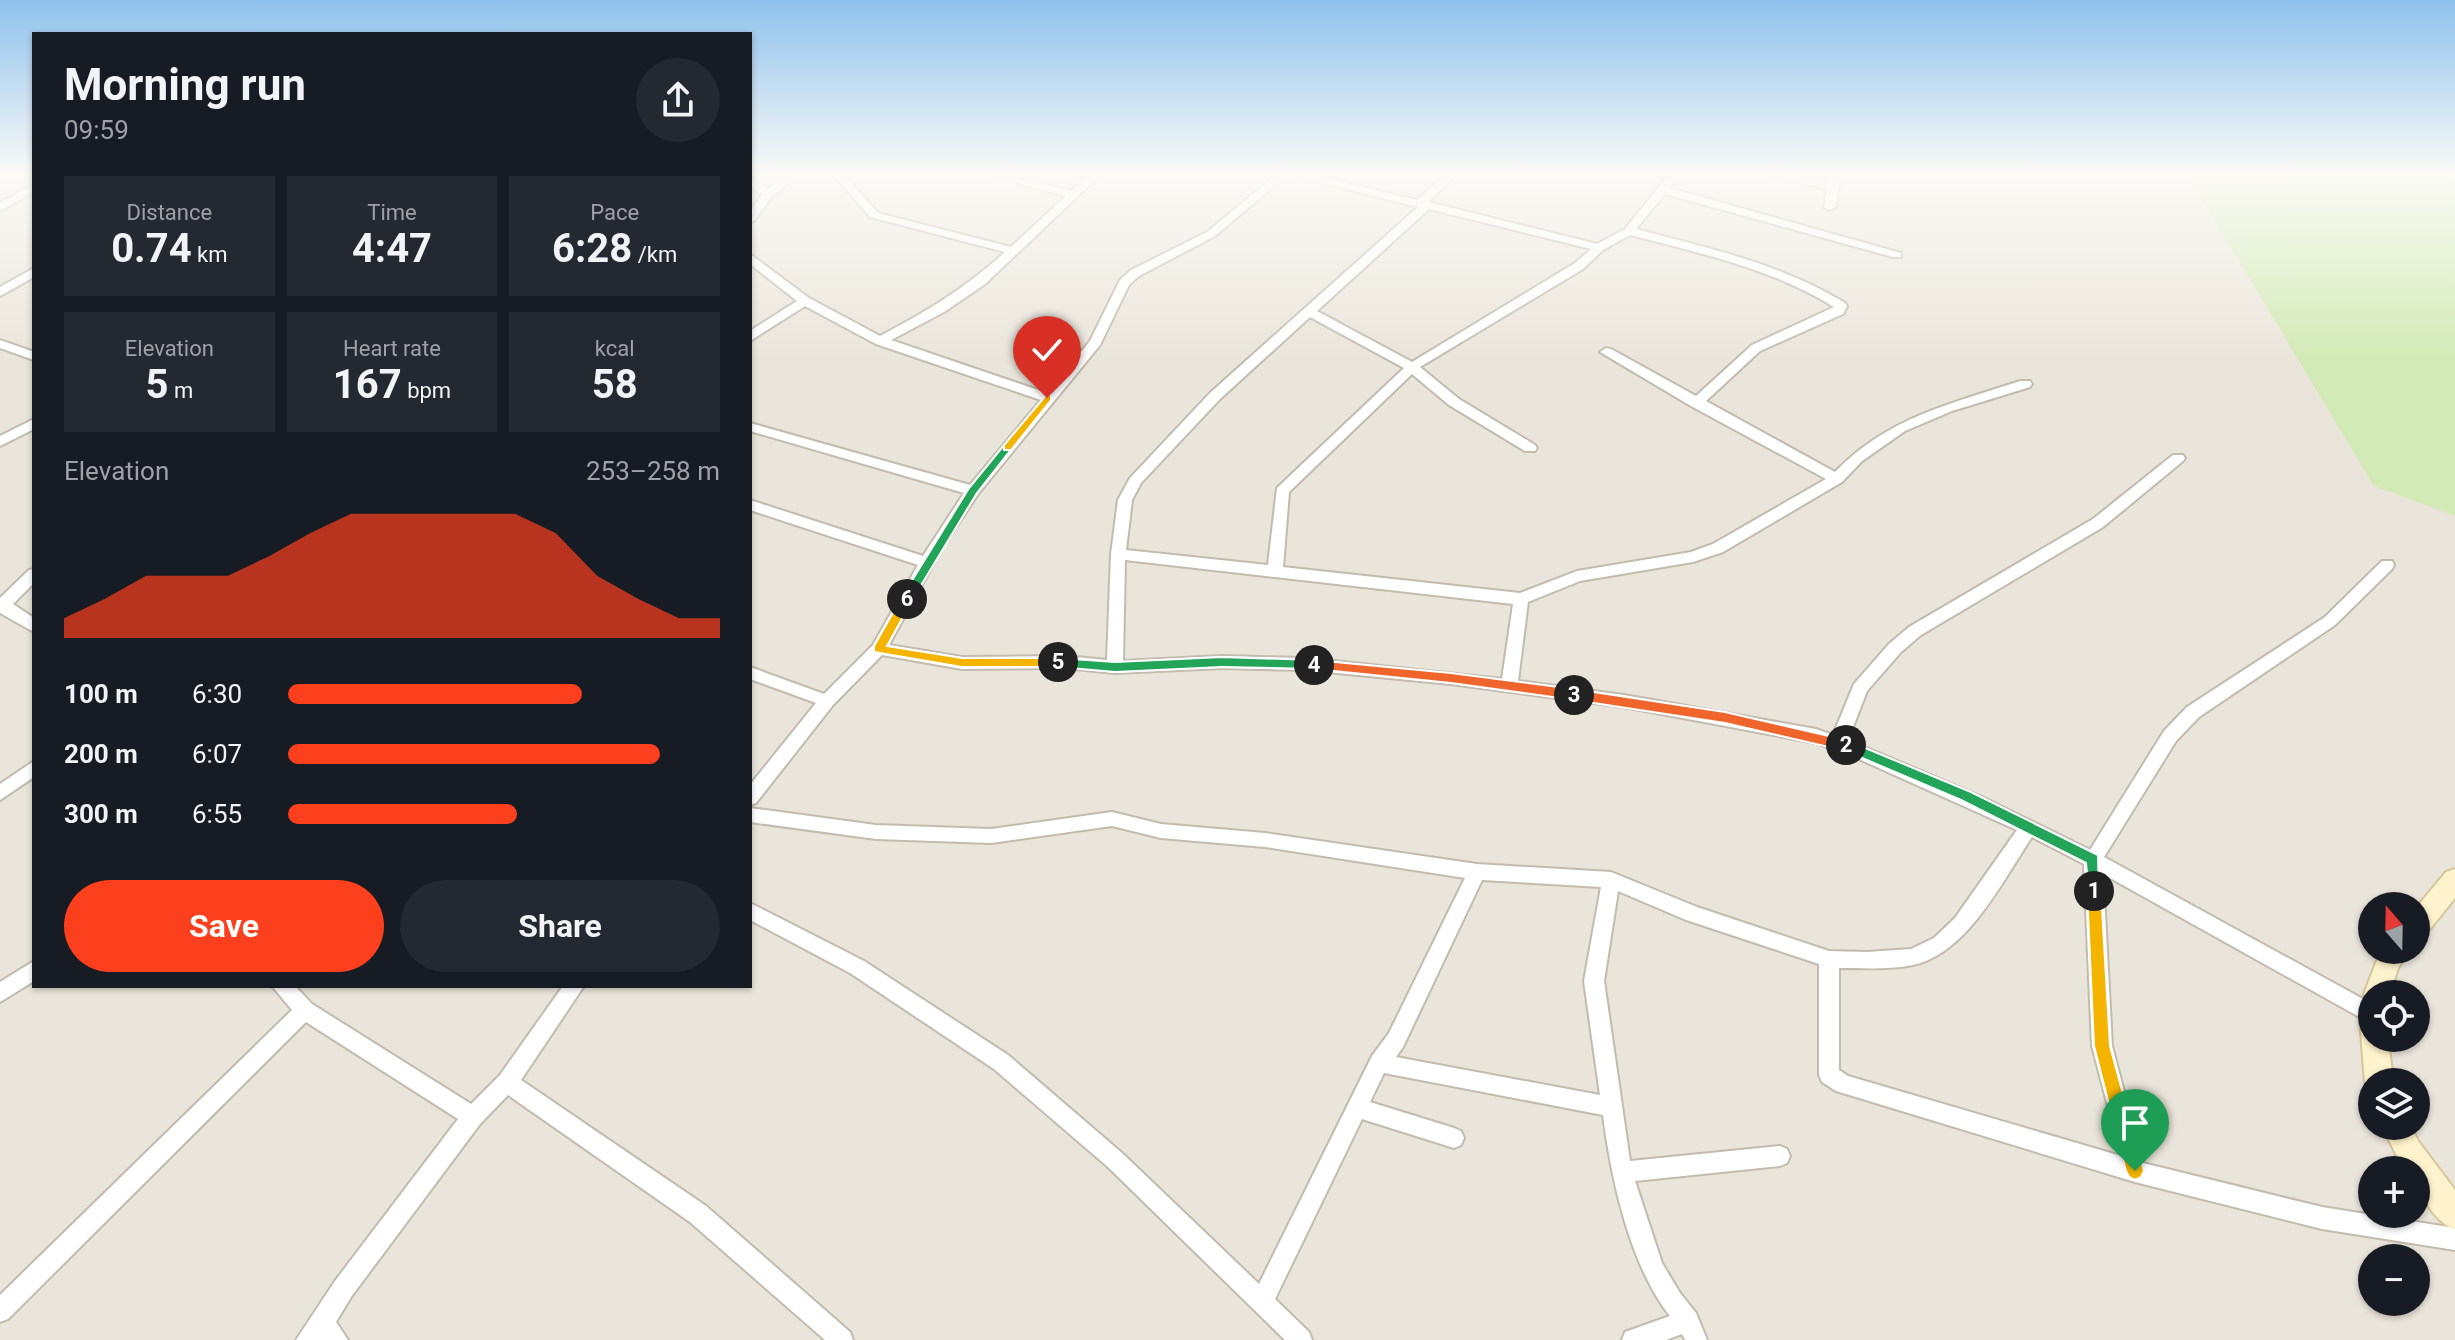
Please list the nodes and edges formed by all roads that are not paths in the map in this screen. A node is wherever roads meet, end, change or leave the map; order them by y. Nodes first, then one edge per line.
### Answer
1 (966, 239) edge
2 (1028, 239) edge
3 (1202, 239) edge
4 (1387, 239) edge
5 (1561, 239) edge
6 (1616, 239) edge
7 (1654, 239) edge
8 (1844, 239) edge
9 (1599, 248) junction
10 (1015, 251) junction
11 (1897, 255) dead end
12 (752, 260) edge
13 (32, 273) edge
14 (0, 292) edge
15 (805, 301) junction
16 (1309, 312) junction
17 (752, 336) edge
18 (880, 341) junction
19 (0, 344) edge
20 (16, 350) junction
21 (1606, 352) dead end
22 (32, 355) edge
23 (0, 359) edge
24 (1412, 367) junction
25 (2025, 384) dead end
26 (1047, 398) junction
27 (1696, 403) junction
28 (32, 424) edge
29 (752, 428) edge
30 (0, 442) edge
31 (1530, 448) dead end
32 (2178, 458) dead end
33 (1837, 479) junction
34 (973, 491) junction
35 (752, 506) edge
36 (1118, 554) junction
37 (927, 563) junction
38 (2387, 565) dead end
39 (1275, 570) junction
40 (32, 576) edge
41 (1521, 599) junction
42 (1, 606) edge
43 (32, 625) edge
44 (879, 649) junction
45 (1115, 667) junction
46 (752, 674) edge
47 (1509, 686) junction
48 (827, 701) junction
49 (1839, 742) junction
50 (32, 769) edge
51 (0, 793) edge
52 (752, 795) edge
53 (752, 815) edge
54 (2029, 827) junction
55 (2093, 860) junction
56 (1477, 872) junction
57 (1611, 880) junction
58 (2450, 893) edge
59 (752, 912) edge
60 (2430, 913) edge
61 (1829, 959) junction
62 (32, 971) edge
63 (284, 988) edge
64 (573, 988) edge
65 (0, 993) edge
66 (2358, 1008) edge
67 (305, 1010) junction
68 (1379, 1063) junction
69 (507, 1082) junction
70 (1611, 1107) junction
71 (1358, 1108) junction
72 (473, 1117) junction
73 (1454, 1138) dead end
74 (2403, 1140) edge
75 (1780, 1156) dead end
76 (2135, 1171) junction
77 (1621, 1172) junction
78 (2455, 1215) edge
79 (2455, 1239) edge
80 (1262, 1301) junction
81 (0, 1311) edge
82 (1692, 1330) edge
83 (322, 1335) edge
84 (1290, 1337) edge
85 (842, 1340) edge
86 (1633, 1340) edge

1 - 10 street
2 - 10 street
3 - 26 street
4 - 16 street
5 - 9 street
6 - 9 street
7 - 27 street
8 - 11 street
9 - 24 street
10 - 18 street
12 - 15 street
13 - 14 street
15 - 17 street
15 - 18 street
16 - 24 street
16 - 36 street
18 - 26 street
19 - 20 street
20 - 22 street
20 - 23 street
21 - 27 street
24 - 31 street
24 - 39 street
25 - 33 street
26 - 34 street
27 - 33 street
28 - 30 street
29 - 34 street
32 - 49 street
33 - 41 street
34 - 37 street
35 - 37 street
36 - 39 street
36 - 45 street
37 - 44 street
38 - 55 street
39 - 41 street
40 - 42 street
41 - 47 street
42 - 43 street
44 - 45 street
44 - 48 street
45 - 47 street
46 - 48 street
47 - 49 street
48 - 52 street
49 - 54 street
50 - 51 street
53 - 56 street
54 - 55 street
54 - 61 street
55 - 66 street
55 - 76 street
56 - 57 street
56 - 68 street
57 - 61 street
57 - 70 street
58 - 60 street
59 - 80 street
61 - 76 street
62 - 65 street
63 - 67 street
64 - 69 street
67 - 72 street
67 - 81 street
68 - 70 street
68 - 71 street
69 - 72 street
69 - 85 street
70 - 77 street
71 - 73 street
71 - 80 street
72 - 83 street
74 - 78 street
75 - 77 street
76 - 79 street
77 - 82 street
80 - 84 street
82 - 86 street

